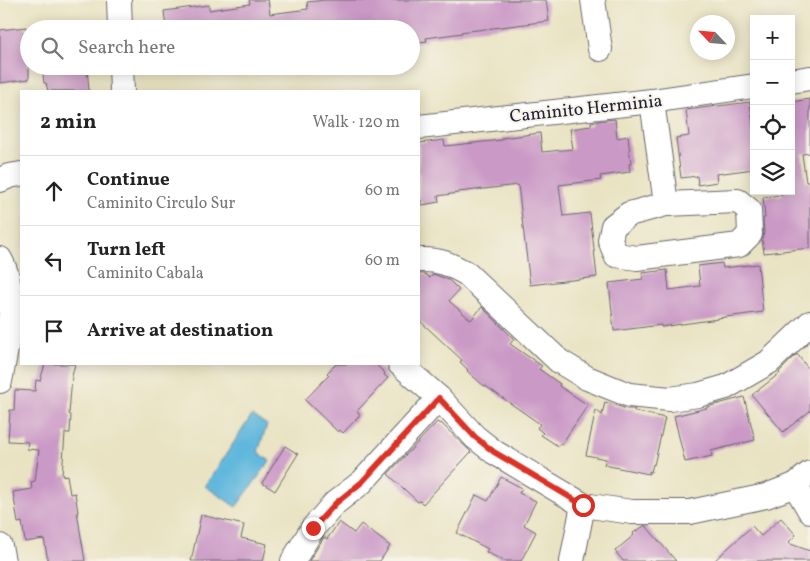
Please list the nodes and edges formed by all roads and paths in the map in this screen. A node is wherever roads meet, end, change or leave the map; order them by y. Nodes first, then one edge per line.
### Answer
1 (118, 0) edge
2 (593, 0) edge
3 (119, 20) edge
4 (600, 49) dead end
5 (121, 75) edge
6 (810, 78) edge
7 (795, 80) edge
8 (750, 87) edge
9 (122, 90) edge
10 (652, 101) junction
11 (420, 127) edge
12 (20, 174) edge
13 (0, 180) edge
14 (666, 204) junction
15 (0, 259) edge
16 (420, 260) edge
17 (810, 323) edge
18 (401, 365) edge
19 (0, 381) edge
20 (439, 398) junction
21 (802, 479) edge
22 (583, 505) junction
23 (810, 511) edge
24 (0, 546) edge
25 (3, 561) edge
26 (293, 561) edge
27 (572, 561) edge

1 - 3 street
2 - 4 street
5 - 9 street
6 - 7 street
8 - 10 street, Caminito Herminia
10 - 11 street, Caminito Herminia
10 - 14 street
12 - 13 street
14 - 14 street
15 - 19 street
16 - 17 street
18 - 20 street
20 - 22 street
20 - 26 street
21 - 22 street
21 - 23 street
22 - 27 street
24 - 25 street

